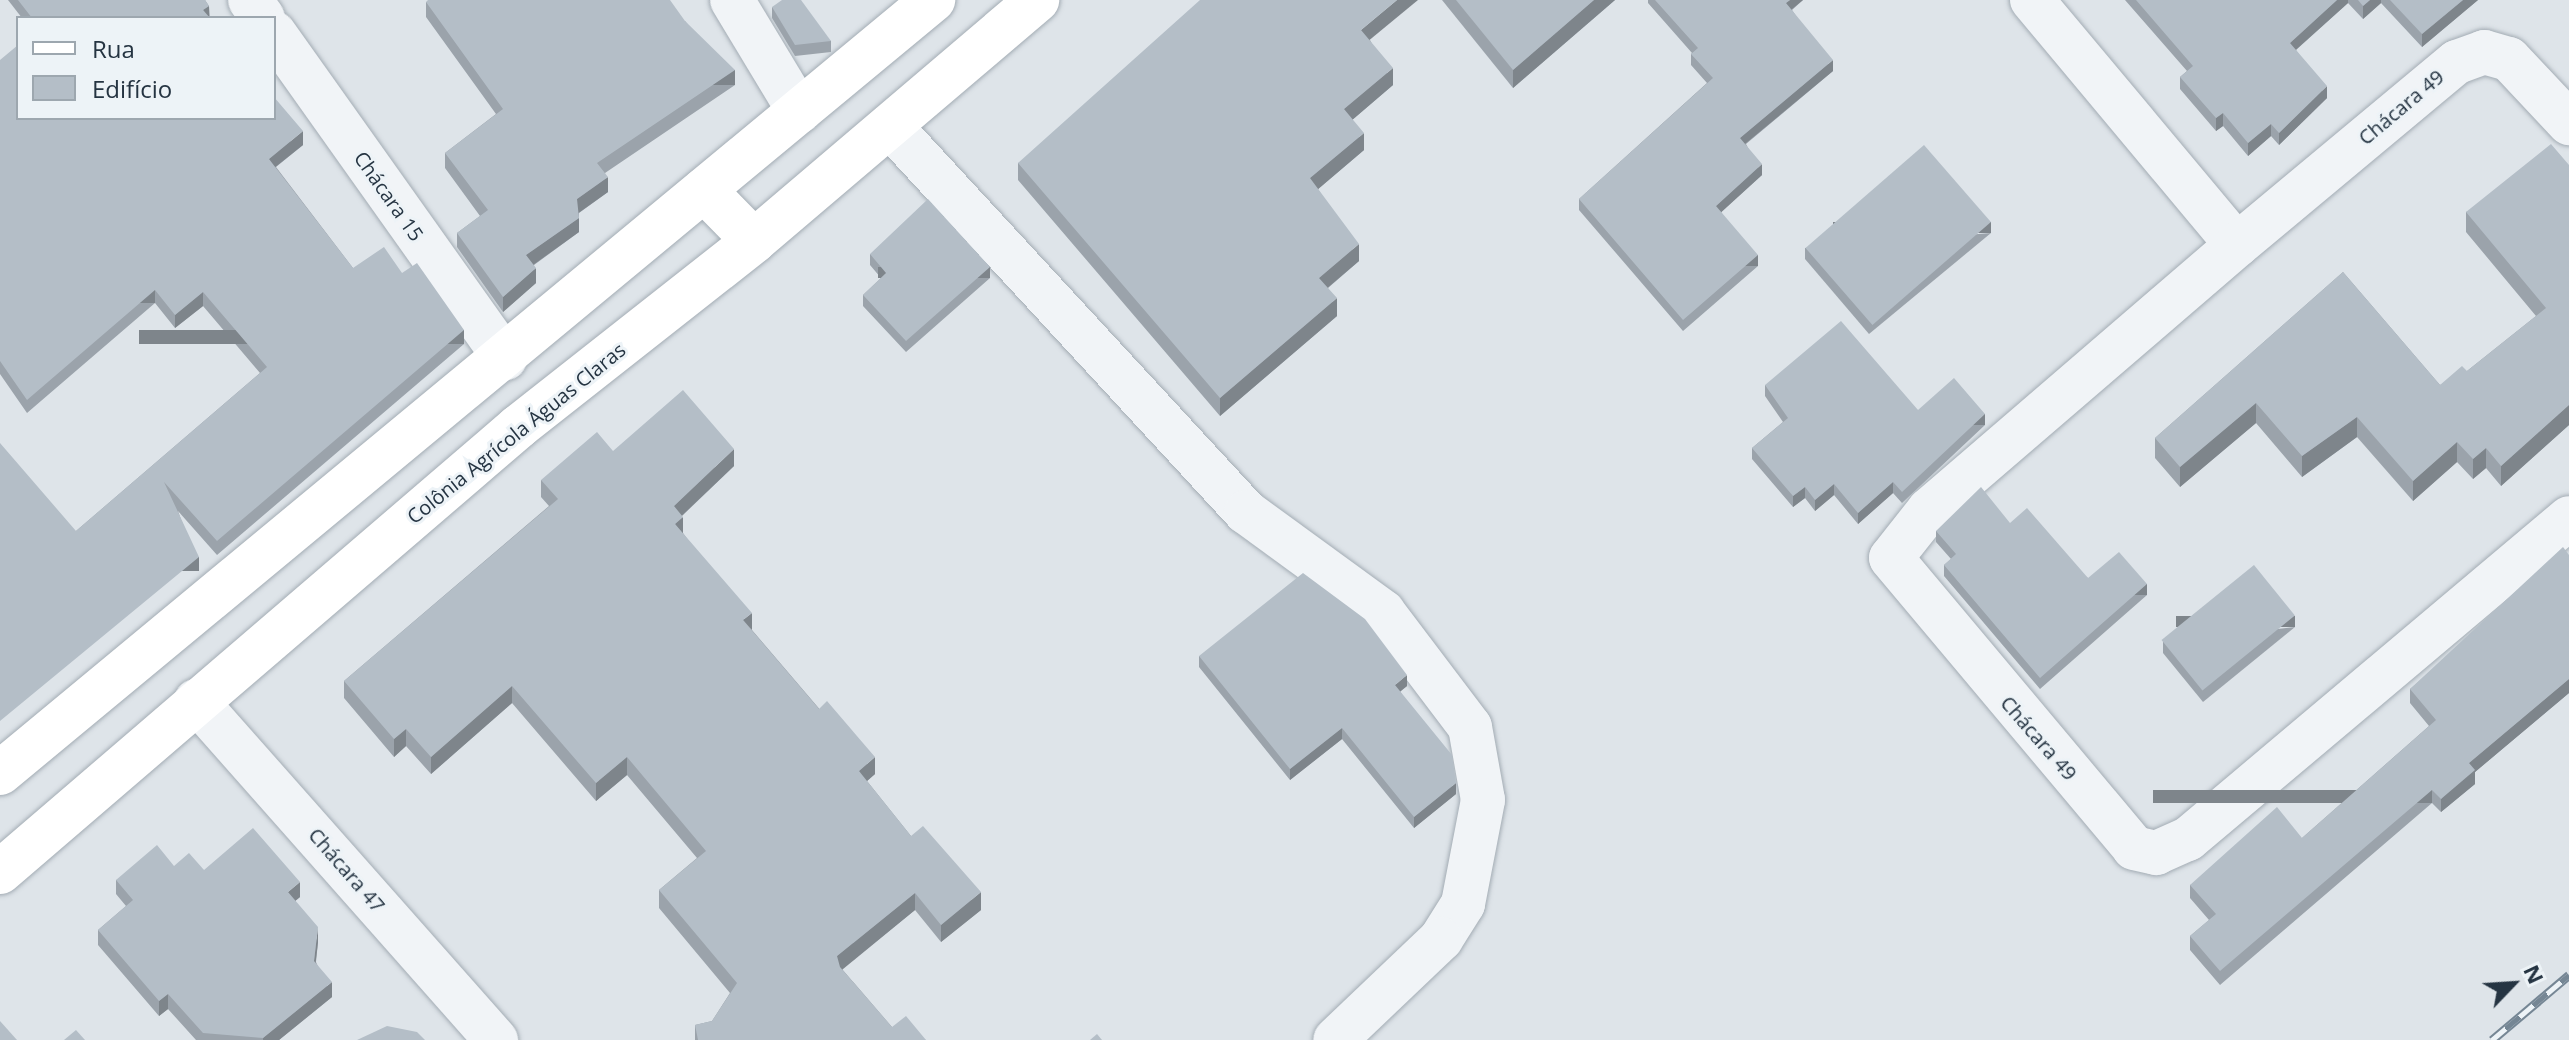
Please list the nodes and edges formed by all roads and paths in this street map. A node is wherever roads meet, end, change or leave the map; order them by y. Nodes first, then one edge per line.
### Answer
1 (732, 0) edge
2 (933, 0) edge
3 (1037, 0) edge
4 (2032, 0) edge
5 (276, 36) edge
6 (799, 111) junction
7 (2569, 123) edge
8 (890, 126) junction
9 (830, 176) junction
10 (704, 190) junction
11 (754, 241) junction
12 (2237, 245) junction
13 (505, 358) junction
14 (2569, 518) edge
15 (196, 701) junction
16 (0, 773) edge
17 (0, 872) edge
18 (496, 1040) edge
19 (1335, 1040) edge

1 - 6 street
2 - 6 main road
3 - 8 main road, Colônia Agrícola Águas Claras
4 - 12 street
5 - 13 street, Chácara 15
6 - 9 main road
6 - 10 main road
7 - 12 street, Chácara 49
8 - 9 main road, Colônia Agrícola Águas Claras
8 - 19 street
9 - 11 main road, Colônia Agrícola Águas Claras
10 - 11 main road
10 - 13 main road
11 - 15 main road, Colônia Agrícola Águas Claras
12 - 14 street, Chácara 49
13 - 16 main road
15 - 17 main road, Colônia Agrícola Águas Claras
15 - 18 street, Chácara 47

